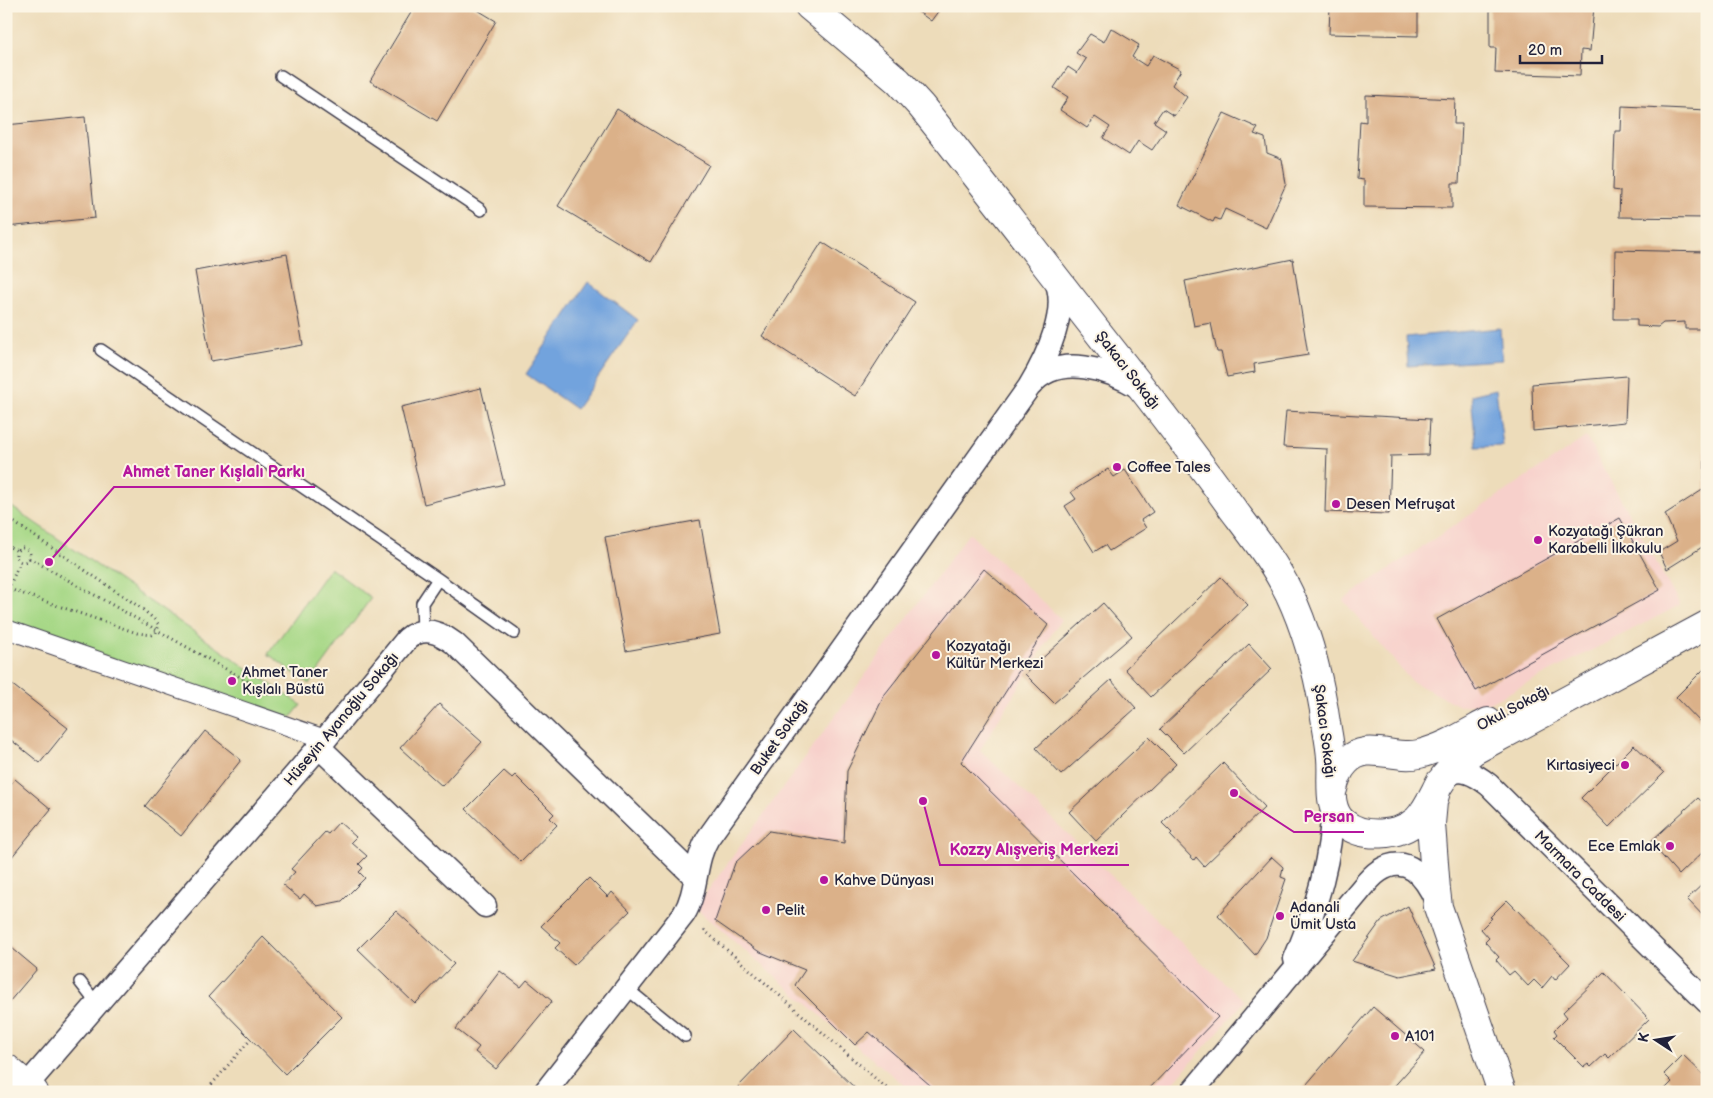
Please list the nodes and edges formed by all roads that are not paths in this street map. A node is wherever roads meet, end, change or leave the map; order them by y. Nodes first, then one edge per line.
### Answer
1 (809, 6) edge
2 (281, 76) dead end
3 (481, 210) dead end
4 (1050, 271) junction
5 (101, 350) dead end
6 (1029, 387) junction
7 (1144, 391) junction
8 (438, 579) junction
9 (1707, 604) edge
10 (1707, 625) edge
11 (6, 630) edge
12 (423, 631) junction
13 (514, 633) dead end
14 (322, 743) junction
15 (1442, 780) junction
16 (1332, 796) junction
17 (695, 877) junction
18 (485, 906) dead end
19 (1438, 907) junction
20 (80, 982) dead end
21 (626, 988) junction
22 (1278, 988) junction
23 (1707, 1002) edge
24 (97, 1004) junction
25 (685, 1036) dead end
26 (22, 1084) edge
27 (545, 1092) edge
28 (1192, 1092) edge
29 (1502, 1092) edge

1 - 4 street, Şakacı Sokağı
2 - 3 lane
4 - 6 street, Buket Sokağı
4 - 7 street, Şakacı Sokağı
5 - 8 lane
6 - 7 street, Buket Sokağı
6 - 17 street, Buket Sokağı
7 - 16 street, Şakacı Sokağı
8 - 12 lane
8 - 13 lane
9 - 16 street, Okul Sokağı
10 - 15 street, Okul Sokağı
11 - 14 street
12 - 14 street, Hüseyin Ayanoğlu Sokağı
12 - 17 street
14 - 18 street
14 - 24 street, Hüseyin Ayanoğlu Sokağı
15 - 16 street, Şakacı Sokağı
15 - 19 street, Okul Sokağı
15 - 23 street, Marmara Caddesi
16 - 22 street
17 - 21 street, Buket Sokağı
19 - 22 street
19 - 29 street
20 - 24 lane
21 - 25 lane
21 - 27 street, Buket Sokağı
22 - 28 street
24 - 26 street, Hüseyin Ayanoğlu Sokağı

